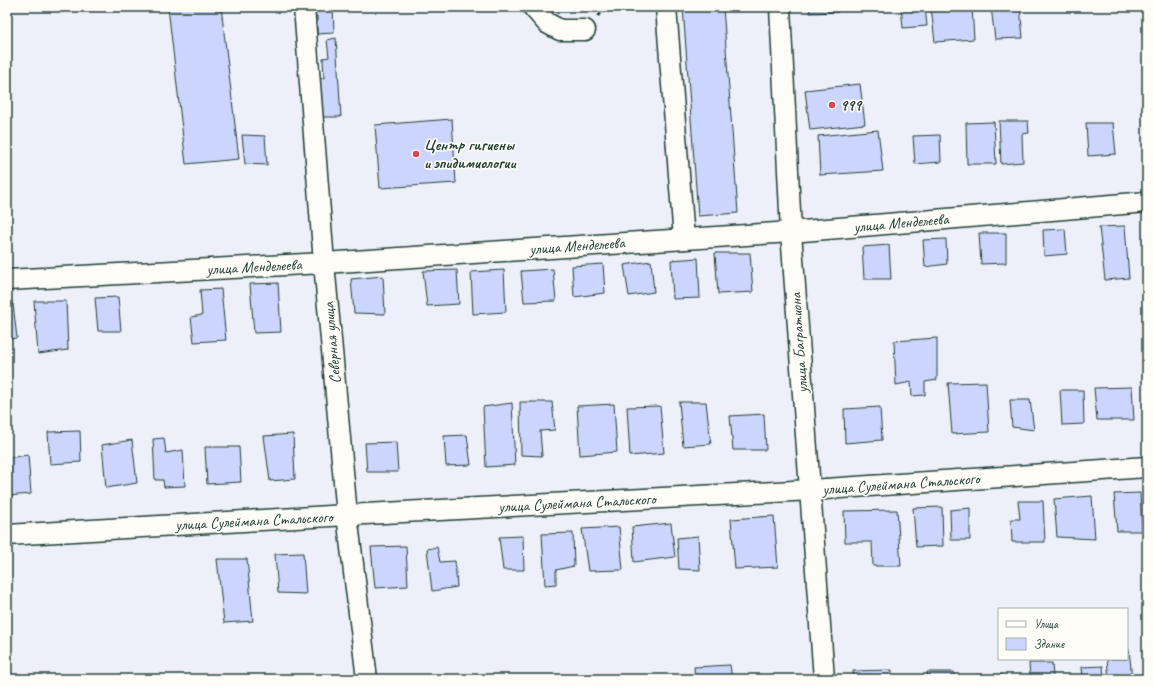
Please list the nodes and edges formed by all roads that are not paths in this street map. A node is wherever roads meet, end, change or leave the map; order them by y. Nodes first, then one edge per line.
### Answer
1 (304, 7) edge
2 (533, 7) edge
3 (666, 7) edge
4 (780, 7) edge
5 (585, 30) dead end
6 (1147, 202) edge
7 (791, 232) junction
8 (684, 239) junction
9 (324, 263) junction
10 (7, 280) edge
11 (1147, 467) edge
12 (811, 490) junction
13 (347, 515) junction
14 (7, 535) edge
15 (367, 679) edge
16 (824, 679) edge

1 - 9 street, Северная улица
2 - 5 street
3 - 8 street
4 - 7 street, улица Багратиона
6 - 7 street, улица Менделеева
7 - 8 street, улица Менделеева
7 - 12 street, улица Багратиона
8 - 9 street, улица Менделеева
9 - 10 street, улица Менделеева
9 - 13 street, Северная улица
11 - 12 street, улица Сулеймана Стальского
12 - 13 street, улица Сулеймана Стальского
12 - 16 street, улица Багратиона
13 - 14 street, улица Сулеймана Стальского
13 - 15 street, Северная улица

